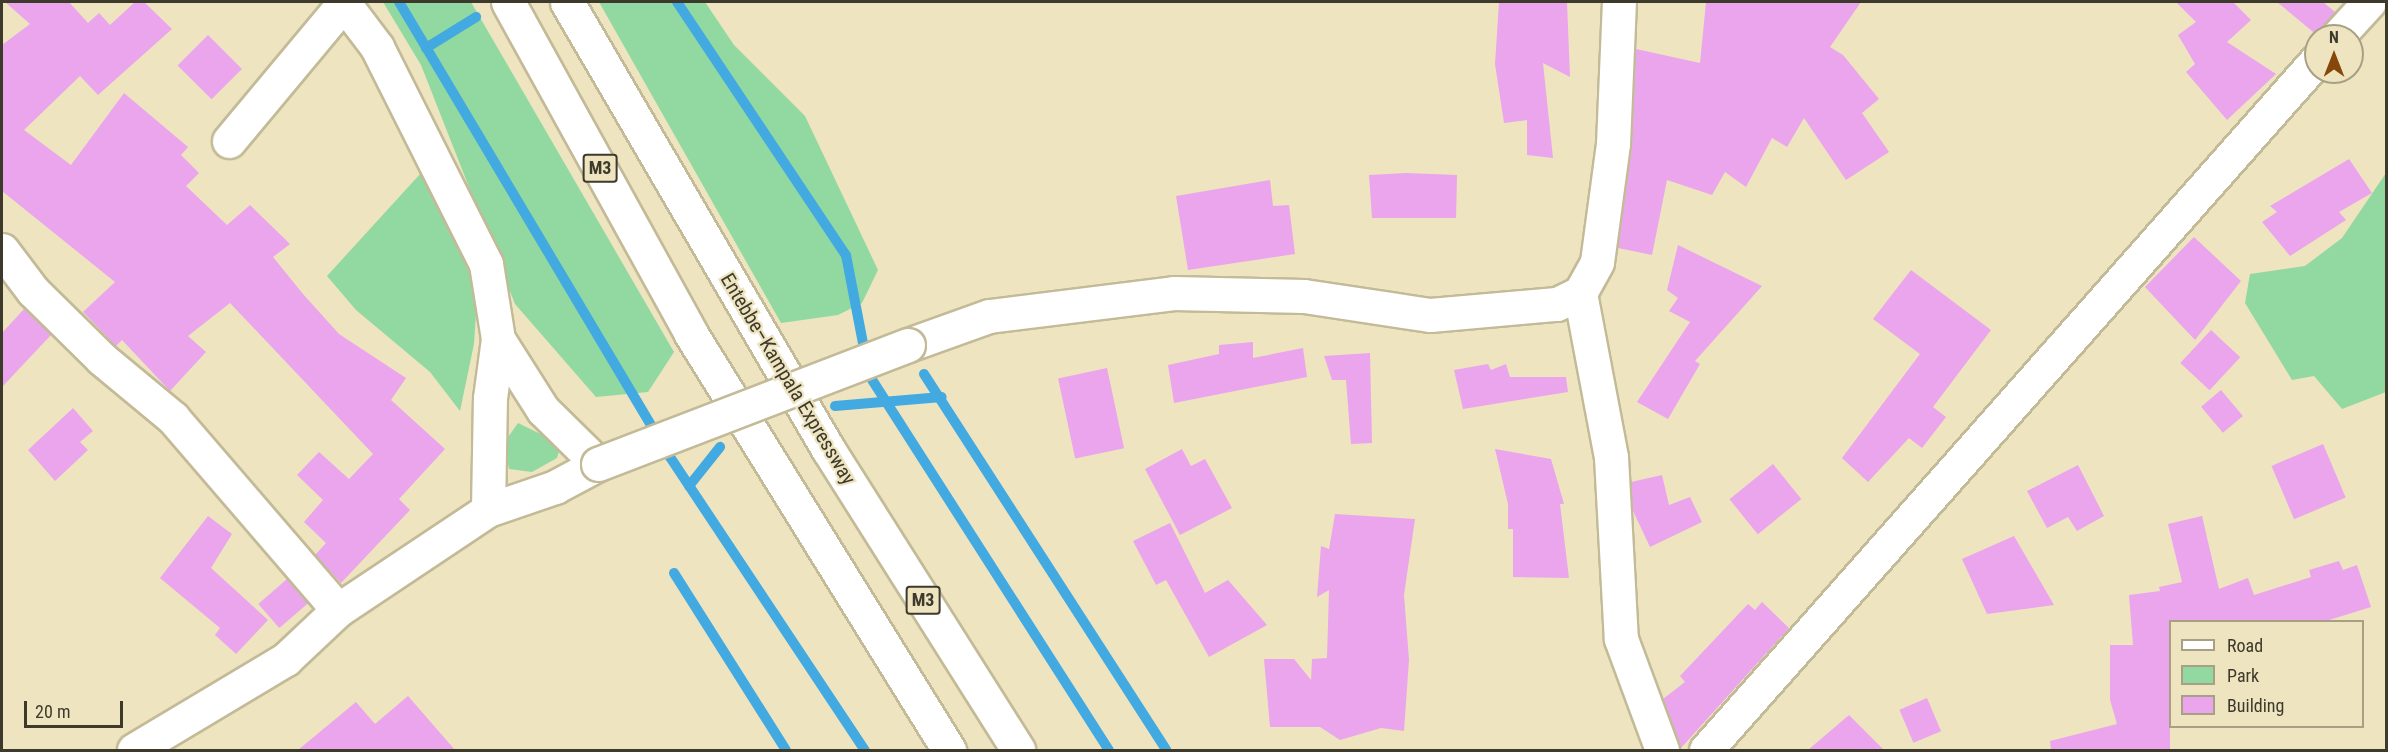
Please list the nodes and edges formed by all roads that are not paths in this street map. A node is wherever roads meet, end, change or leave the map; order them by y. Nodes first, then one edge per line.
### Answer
1 (348, 2) edge
2 (508, 2) edge
3 (567, 2) edge
4 (1619, 2) edge
5 (2369, 2) edge
6 (2349, 24) edge
7 (2304, 75) edge
8 (229, 141) dead end
9 (2, 250) edge
10 (1580, 293) junction
11 (498, 339) junction
12 (598, 464) junction
13 (488, 510) junction
14 (338, 610) junction
15 (134, 750) edge
16 (949, 750) edge
17 (1018, 750) edge
18 (1662, 750) edge
19 (1707, 750) edge

1 - 8 main road
1 - 11 main road
2 - 16 main road, M3
3 - 17 main road, Entebbe–Kampala Expressway / M3
4 - 10 main road
5 - 6 main road
7 - 19 main road
9 - 14 main road
10 - 12 main road, bridge
10 - 18 main road
11 - 12 main road
11 - 13 main road
12 - 13 main road
13 - 14 main road
14 - 15 main road

